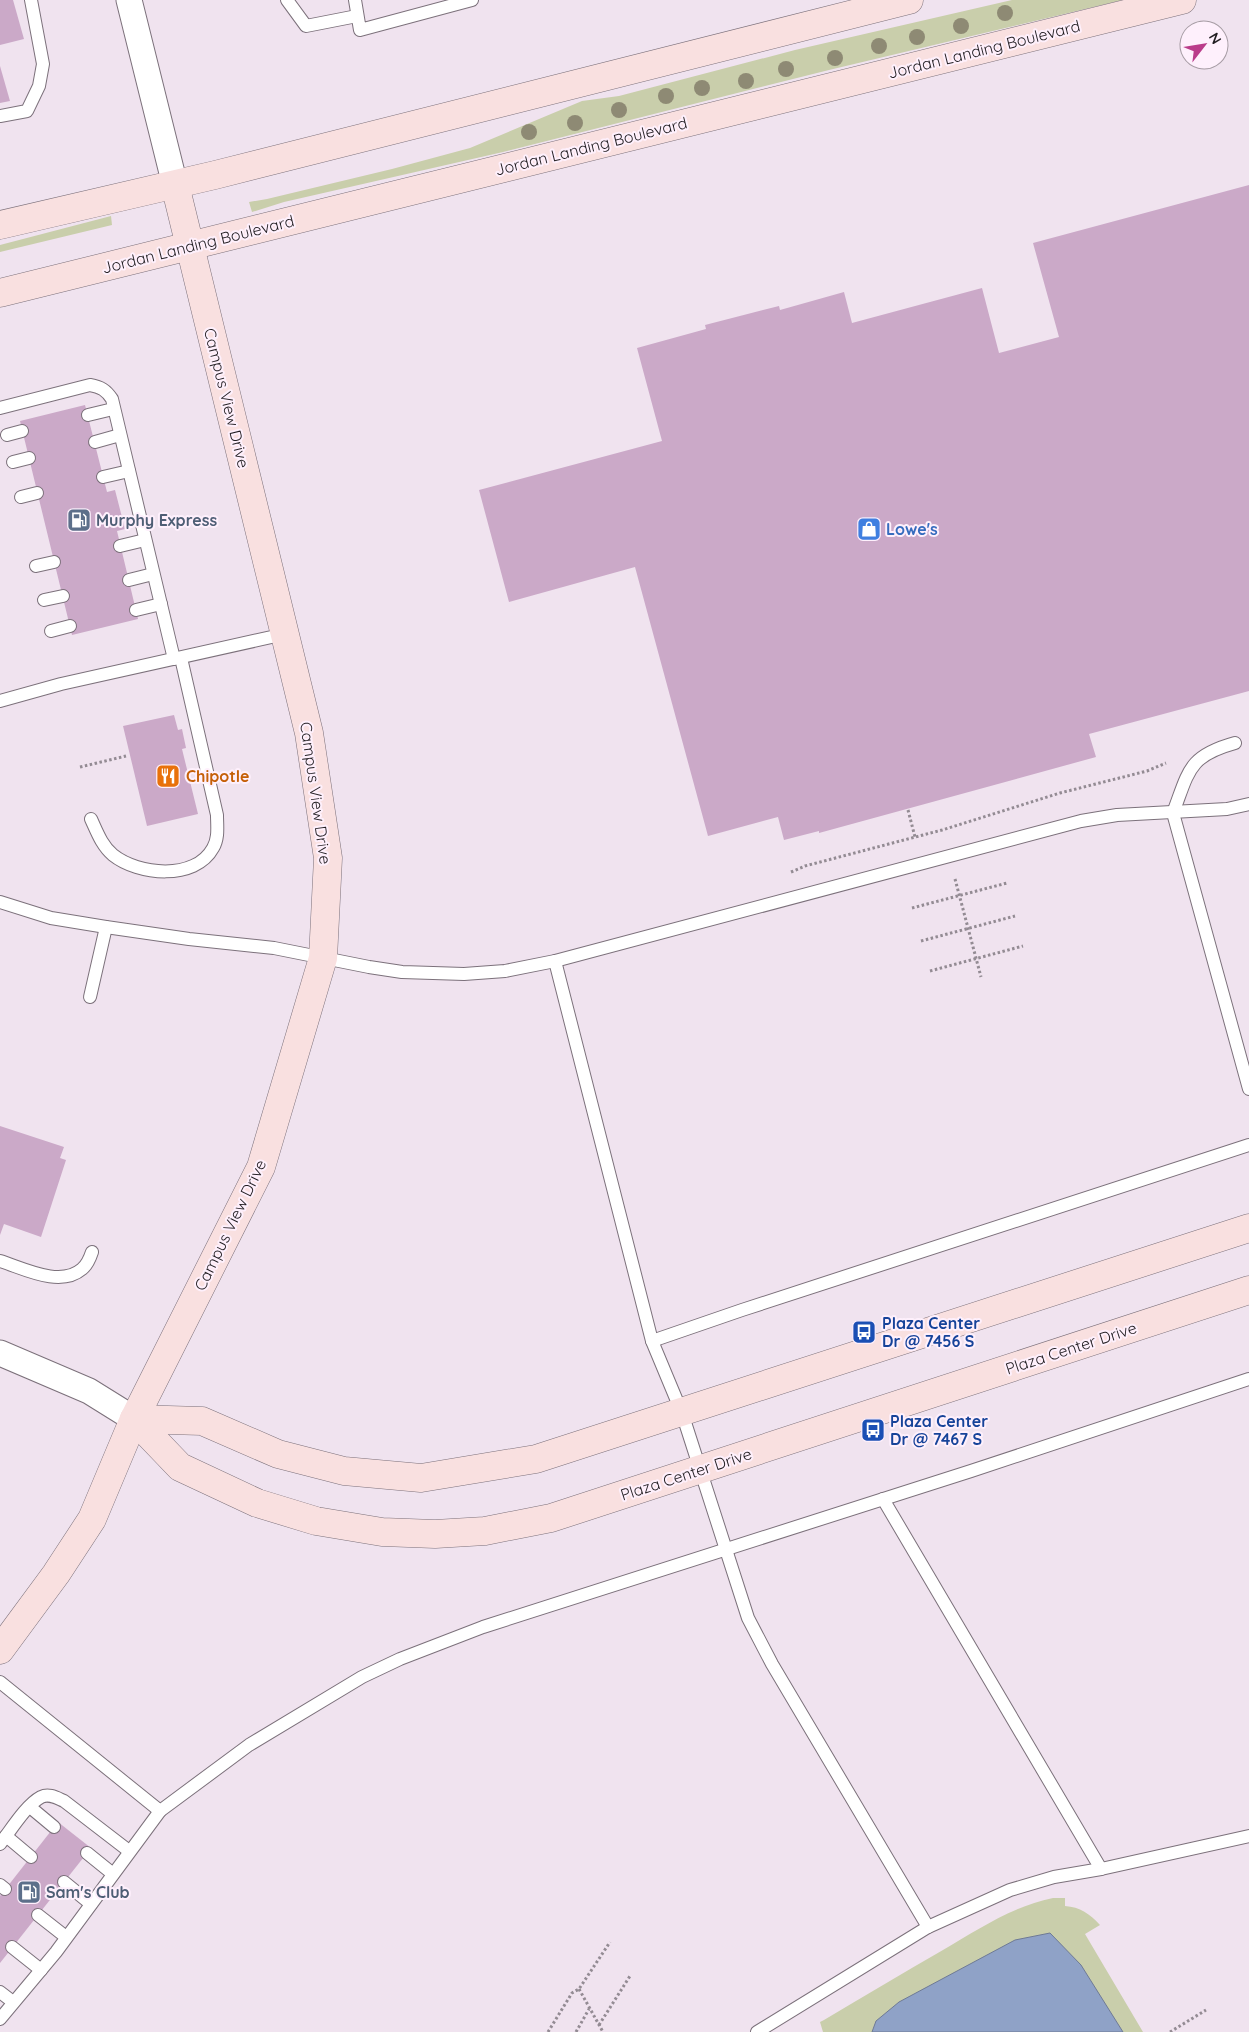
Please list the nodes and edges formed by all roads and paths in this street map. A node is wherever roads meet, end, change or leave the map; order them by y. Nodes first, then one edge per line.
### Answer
1 (31, 0) edge
2 (129, 0) edge
3 (287, 0) edge
4 (355, 0) edge
5 (472, 0) edge
6 (909, 0) edge
7 (1182, 0) edge
8 (357, 16) junction
9 (0, 116) edge
10 (175, 185) junction
11 (0, 225) edge
12 (190, 246) junction
13 (0, 293) edge
14 (0, 408) edge
15 (113, 409) junction
16 (88, 415) dead end
17 (22, 431) dead end
18 (7, 435) dead end
19 (120, 435) junction
20 (95, 442) dead end
21 (29, 458) dead end
22 (13, 462) dead end
23 (129, 471) junction
24 (104, 477) dead end
25 (38, 494) dead end
26 (21, 497) dead end
27 (145, 540) junction
28 (120, 546) dead end
29 (54, 562) dead end
30 (36, 566) dead end
31 (153, 574) junction
32 (129, 580) dead end
33 (63, 596) dead end
34 (44, 600) dead end
35 (161, 604) junction
36 (136, 610) dead end
37 (70, 626) dead end
38 (51, 631) dead end
39 (284, 634) junction
40 (178, 658) junction
41 (0, 701) edge
42 (1235, 742) dead end
43 (126, 756) dead end
44 (1170, 762) dead end
45 (80, 768) dead end
46 (1249, 804) edge
47 (908, 810) dead end
48 (1173, 812) junction
49 (91, 819) dead end
50 (915, 837) junction
51 (954, 872) dead end
52 (787, 874) dead end
53 (1007, 883) dead end
54 (959, 895) junction
55 (0, 902) edge
56 (912, 908) dead end
57 (1015, 916) dead end
58 (106, 927) junction
59 (968, 928) junction
60 (921, 941) dead end
61 (1023, 946) dead end
62 (322, 958) junction
63 (977, 959) junction
64 (555, 961) junction
65 (930, 971) dead end
66 (982, 977) dead end
67 (90, 997) dead end
68 (1249, 1089) edge
69 (1249, 1145) edge
70 (1249, 1228) edge
71 (92, 1252) dead end
72 (0, 1261) edge
73 (1249, 1290) edge
74 (652, 1341) junction
75 (0, 1354) edge
76 (1249, 1379) edge
77 (682, 1413) junction
78 (134, 1418) junction
79 (699, 1470) junction
80 (883, 1499) junction
81 (724, 1549) junction
82 (0, 1650) edge
83 (0, 1682) edge
84 (30, 1807) junction
85 (160, 1811) junction
86 (54, 1827) dead end
87 (1249, 1836) edge
88 (3, 1840) edge
89 (129, 1851) junction
90 (87, 1853) dead end
91 (31, 1857) dead end
92 (1101, 1869) junction
93 (113, 1874) junction
94 (64, 1882) dead end
95 (91, 1904) junction
96 (38, 1915) dead end
97 (928, 1927) junction
98 (66, 1938) junction
99 (610, 1942) dead end
100 (12, 1947) dead end
101 (41, 1970) junction
102 (630, 1976) dead end
103 (579, 1989) junction
104 (0, 1992) edge
105 (13, 2002) junction
106 (590, 2008) junction
107 (1206, 2010) dead end
108 (0, 2019) edge
109 (599, 2025) junction
110 (548, 2032) edge
111 (576, 2032) edge
112 (603, 2032) edge
113 (757, 2032) edge
114 (1170, 2032) edge

1 - 9 lane
2 - 10 street, Campus View Drive
3 - 8 lane
4 - 8 lane
5 - 8 lane
6 - 10 street
7 - 12 street, Jordan Landing Boulevard
10 - 11 street
10 - 12 street, Campus View Drive
12 - 13 street, Jordan Landing Boulevard
12 - 39 street, Campus View Drive
14 - 15 lane
15 - 16 lane
15 - 19 lane
17 - 18 lane
19 - 20 lane
19 - 23 lane
21 - 22 lane
23 - 24 lane
23 - 27 lane
25 - 26 lane
27 - 28 lane
27 - 31 lane
29 - 30 lane
31 - 32 lane
31 - 35 lane
33 - 34 lane
35 - 36 lane
35 - 40 lane
37 - 38 lane
39 - 40 lane
39 - 62 street, Campus View Drive
40 - 41 lane
40 - 49 lane
42 - 48 lane
43 - 45 path
44 - 50 path
46 - 48 lane
47 - 50 path
48 - 64 lane
48 - 68 lane
50 - 52 path
51 - 54 path
53 - 54 path
54 - 56 path
54 - 59 path
55 - 58 lane
57 - 59 path
58 - 62 lane
58 - 67 lane
59 - 60 path
59 - 63 path
61 - 63 path
62 - 64 lane
62 - 78 street, Campus View Drive
63 - 65 path
63 - 66 path
64 - 74 lane
69 - 74 lane
70 - 77 street, Plaza Center Drive
71 - 72 lane
73 - 79 street, Plaza Center Drive
74 - 77 lane
75 - 78 street, Plaza Center Drive
76 - 80 lane
77 - 78 street, Plaza Center Drive
77 - 79 lane
78 - 79 street, Plaza Center Drive
78 - 82 street, Campus View Drive
79 - 81 lane
80 - 81 lane
80 - 92 lane
81 - 85 lane
81 - 97 lane
83 - 85 lane
84 - 86 lane
84 - 88 lane
84 - 89 lane
85 - 89 lane
87 - 92 lane
88 - 91 lane
89 - 93 lane
90 - 93 lane
92 - 97 lane
93 - 95 lane
94 - 95 lane
95 - 98 lane
96 - 98 lane
97 - 113 lane
98 - 101 lane
99 - 103 path
100 - 101 lane
101 - 105 lane
102 - 109 path
103 - 106 path
103 - 110 path
104 - 105 lane
105 - 108 lane
106 - 109 path
106 - 111 path
107 - 114 path
109 - 112 path

